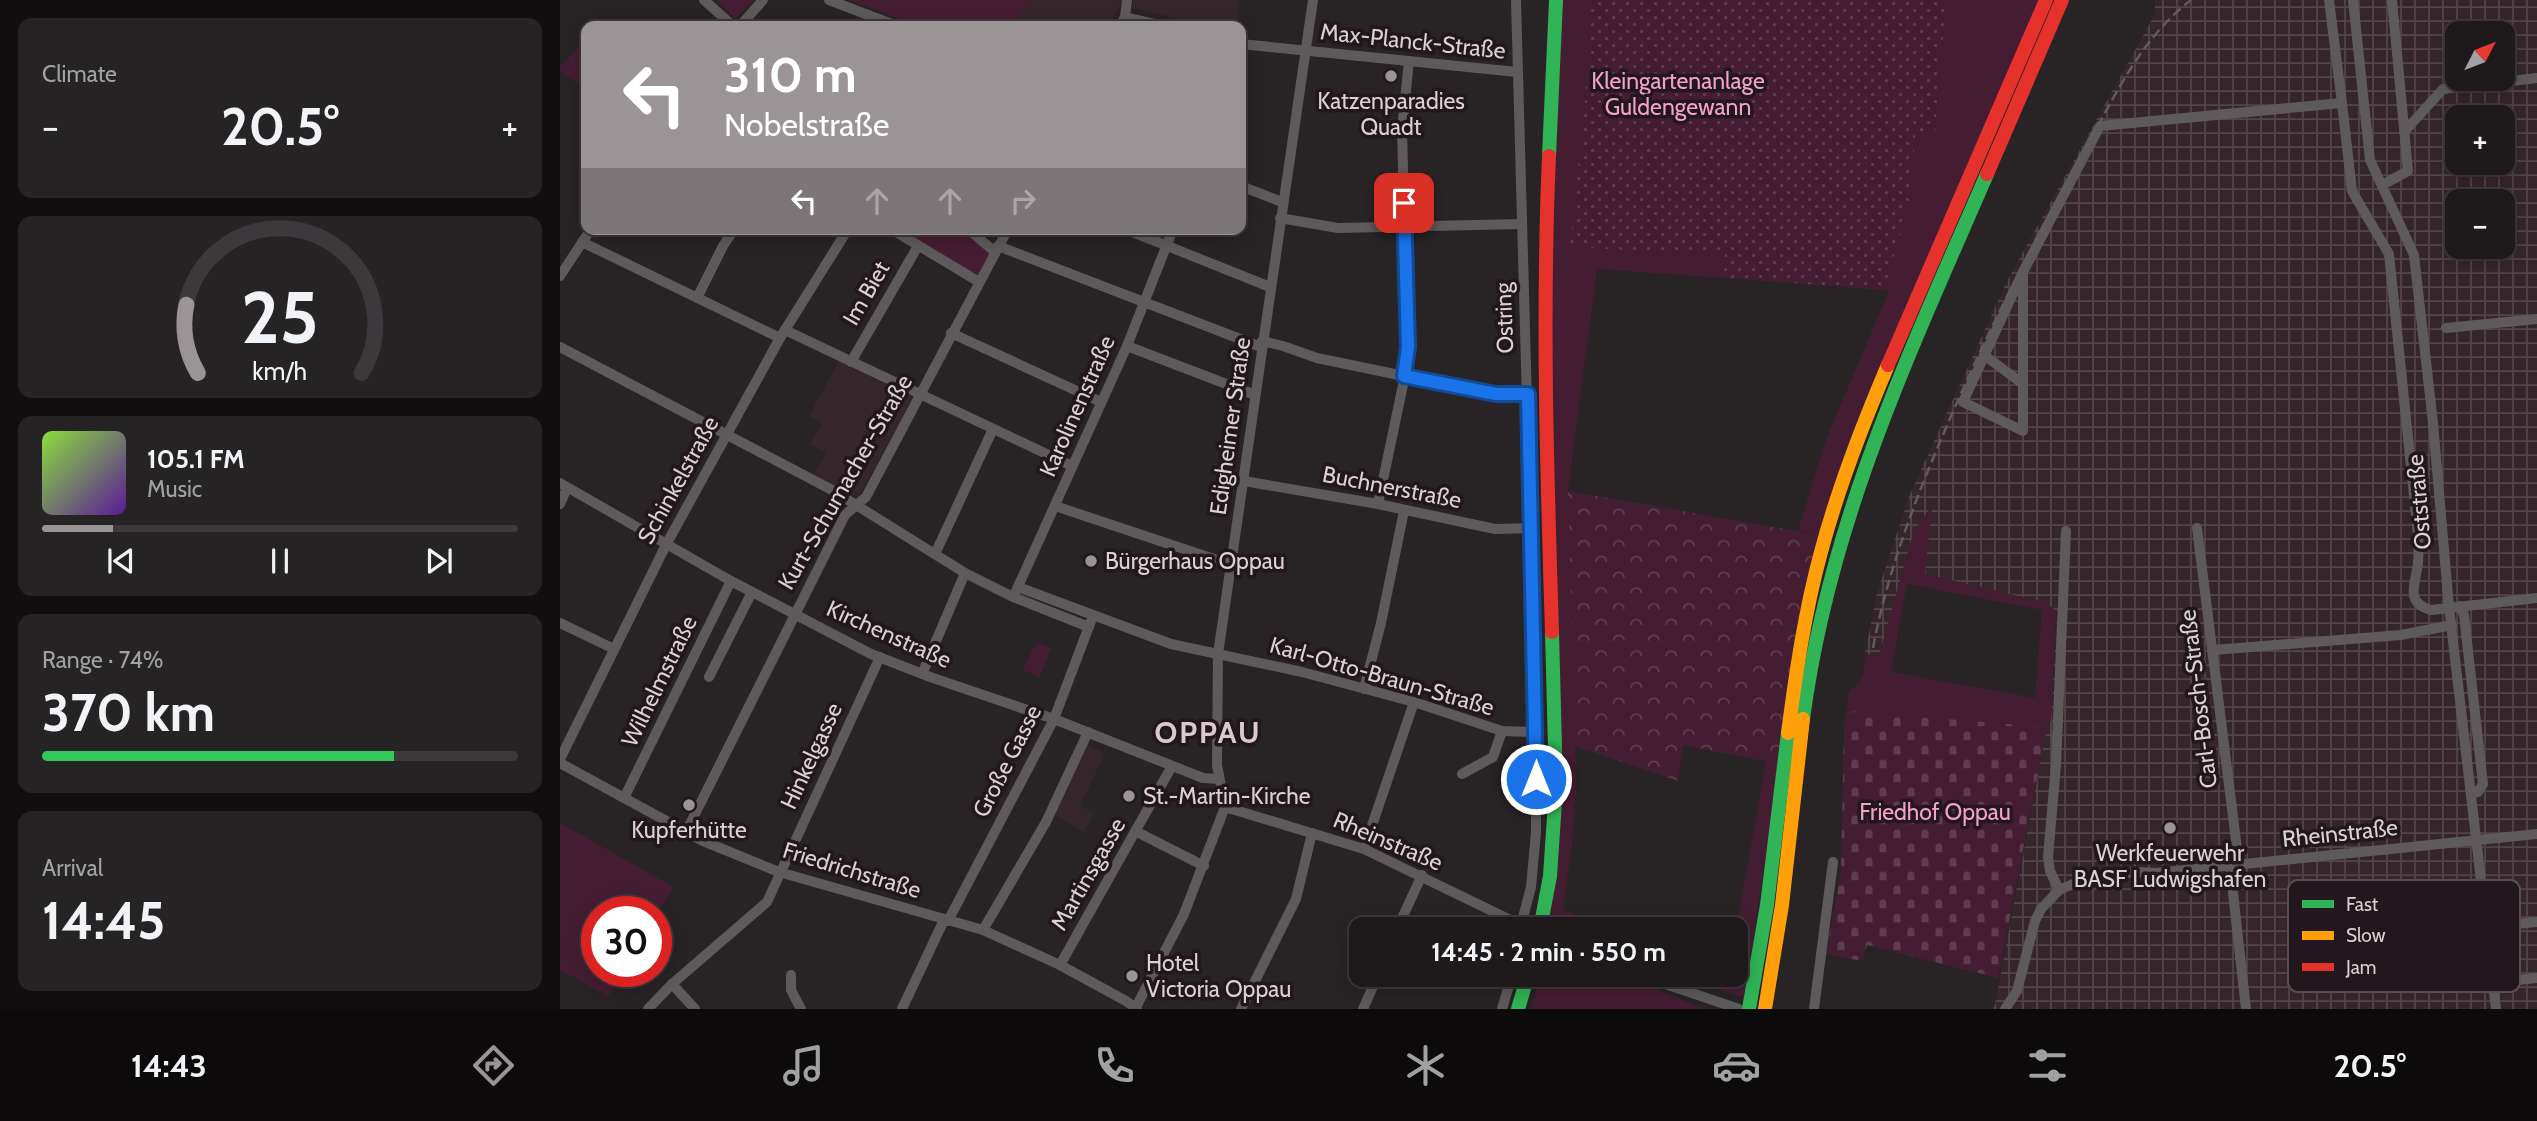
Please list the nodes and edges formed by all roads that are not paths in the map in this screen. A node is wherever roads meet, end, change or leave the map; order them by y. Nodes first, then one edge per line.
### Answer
1 (704, 0) edge
2 (763, 0) edge
3 (829, 0) edge
4 (1127, 0) edge
5 (1313, 0) edge
6 (1516, 0) edge
7 (1556, 0) edge
8 (2046, 0) edge
9 (2062, 0) edge
10 (2329, 0) edge
11 (2353, 0) edge
12 (2392, 0) edge
13 (727, 21) edge
14 (744, 21) edge
15 (884, 21) edge
16 (1122, 21) edge
17 (1246, 47) edge
18 (1305, 51) junction
19 (1409, 61) junction
20 (1517, 72) junction
21 (2537, 78) edge
22 (2342, 103) junction
23 (2404, 132) junction
24 (2382, 185) junction
25 (1246, 188) edge
26 (1282, 202) junction
27 (1280, 218) junction
28 (1522, 224) junction
29 (1405, 228) junction
30 (587, 235) edge
31 (730, 235) edge
32 (844, 235) edge
33 (901, 235) edge
34 (977, 235) edge
35 (1005, 235) edge
36 (1140, 235) edge
37 (1171, 235) edge
38 (582, 242) junction
39 (918, 246) junction
40 (1167, 246) junction
41 (997, 249) junction
42 (2023, 272) junction
43 (560, 276) edge
44 (979, 282) junction
45 (1270, 287) junction
46 (697, 298) junction
47 (1145, 302) junction
48 (2537, 319) edge
49 (2446, 328) dead end
50 (951, 333) junction
51 (782, 334) junction
52 (1262, 344) junction
53 (1127, 346) junction
54 (560, 347) edge
55 (1984, 355) junction
56 (851, 362) junction
57 (1404, 376) junction
58 (2023, 384) junction
59 (1528, 394) junction
60 (919, 395) junction
61 (1255, 395) junction
62 (1101, 402) junction
63 (993, 429) junction
64 (726, 435) junction
65 (1072, 466) junction
66 (1244, 481) junction
67 (564, 486) edge
68 (560, 504) edge
69 (1378, 504) junction
70 (858, 505) junction
71 (1055, 506) junction
72 (1404, 511) junction
73 (1532, 528) junction
74 (2197, 528) dead end
75 (2066, 531) dead end
76 (667, 543) junction
77 (935, 554) junction
78 (1232, 565) junction
79 (965, 573) junction
80 (731, 581) junction
81 (752, 592) junction
82 (1015, 592) junction
83 (2537, 598) edge
84 (2455, 606) junction
85 (794, 614) junction
86 (1093, 615) junction
87 (560, 623) edge
88 (2452, 625) junction
89 (1089, 627) junction
90 (614, 649) junction
91 (2213, 650) junction
92 (1218, 654) junction
93 (880, 657) junction
94 (922, 674) junction
95 (709, 677) dead end
96 (1364, 689) junction
97 (1414, 702) junction
98 (1054, 719) junction
99 (1502, 731) junction
100 (1087, 732) junction
101 (1536, 732) junction
102 (560, 761) edge
103 (1172, 766) junction
104 (1462, 774) dead end
105 (1219, 779) junction
106 (2472, 793) junction
107 (624, 798) junction
108 (1225, 807) junction
109 (686, 832) junction
110 (1137, 832) junction
111 (1312, 833) junction
112 (2537, 834) edge
113 (2478, 841) junction
114 (1364, 849) junction
115 (1833, 862) dead end
116 (2234, 865) junction
117 (1204, 866) junction
118 (779, 872) junction
119 (1422, 876) junction
120 (2483, 880) edge
121 (2059, 890) junction
122 (1403, 917) edge
123 (1502, 917) edge
124 (1525, 917) edge
125 (1542, 917) edge
126 (946, 920) junction
127 (983, 930) junction
128 (1060, 965) junction
129 (792, 975) dead end
130 (672, 984) joint
131 (669, 987) edge
132 (1373, 987) edge
133 (1508, 987) edge
134 (1524, 987) edge
135 (1674, 987) edge
136 (1751, 1003) edge
137 (1770, 1006) edge
138 (648, 1009) edge
139 (695, 1009) edge
140 (801, 1009) edge
141 (902, 1009) edge
142 (1136, 1009) edge
143 (1241, 1009) edge
144 (1363, 1009) edge
145 (1502, 1009) edge
146 (1518, 1009) edge
147 (1739, 1009) edge
148 (1814, 1009) edge
149 (2005, 1009) edge
150 (2246, 1009) edge

1 - 13 street
2 - 14 street
3 - 15 street
4 - 16 street
5 - 18 street, Edigheimer Straße
6 - 20 street, Ostring
7 - 125 main road
8 - 136 main road
9 - 137 main road
10 - 22 street
11 - 24 street, Oststraße
12 - 23 street
17 - 18 street
18 - 19 street, Max-Planck-Straße
18 - 26 street, Edigheimer Straße
19 - 20 street, Max-Planck-Straße
19 - 29 street
20 - 28 street, Ostring
21 - 23 street
22 - 42 street
22 - 84 street
23 - 24 street
24 - 84 street, Oststraße
25 - 26 street
26 - 27 street, Edigheimer Straße
27 - 29 street
27 - 45 street, Edigheimer Straße
28 - 29 street
28 - 59 street, Ostring
29 - 57 street
30 - 38 street
31 - 46 street
32 - 51 street, Schinkelstraße
33 - 39 street
34 - 41 street
35 - 41 street, Kurt-Schumacher-Straße
36 - 40 street
37 - 40 street, Karolinenstraße
38 - 43 street
38 - 46 street
39 - 44 street
39 - 56 street, Im Biet
40 - 45 street
40 - 47 street, Karolinenstraße
41 - 44 street, Kurt-Schumacher-Straße
41 - 47 street
42 - 55 street
42 - 58 street
44 - 50 street, Kurt-Schumacher-Straße
45 - 52 street, Edigheimer Straße
46 - 51 street
47 - 52 street
47 - 53 street, Karolinenstraße
48 - 49 street
50 - 60 street, Kurt-Schumacher-Straße
50 - 62 street
51 - 56 street
51 - 64 street, Schinkelstraße
52 - 57 street
52 - 61 street, Edigheimer Straße
53 - 61 street
53 - 62 street, Karolinenstraße
54 - 64 street
55 - 58 street
55 - 58 street
56 - 60 street
57 - 59 street
57 - 69 street
59 - 73 street, Ostring
60 - 63 street
60 - 70 street, Kurt-Schumacher-Straße
61 - 66 street, Edigheimer Straße
62 - 65 street, Karolinenstraße
63 - 65 street
63 - 77 street
64 - 70 street
64 - 76 street, Schinkelstraße
65 - 71 street, Karolinenstraße
66 - 69 street, Buchnerstraße
66 - 78 street, Edigheimer Straße
67 - 68 street
67 - 76 street, Kirchenstraße
69 - 72 street, Buchnerstraße
70 - 77 street
70 - 85 street, Kurt-Schumacher-Straße
71 - 78 street
71 - 82 street, Karolinenstraße
72 - 73 street, Buchnerstraße
72 - 96 street
73 - 101 street, Ostring
74 - 91 street, Carl-Bosch-Straße
75 - 121 street
76 - 80 street, Kirchenstraße
76 - 90 street, Schinkelstraße
77 - 79 street
78 - 92 street, Edigheimer Straße
79 - 82 street
79 - 94 street
80 - 81 street, Kirchenstraße
80 - 107 street, Wilhelmstraße
81 - 85 street, Kirchenstraße
81 - 95 street
82 - 86 street, Karl-Otto-Braun-Straße
82 - 89 street
83 - 84 street
84 - 88 street, Oststraße
84 - 106 street
85 - 93 street, Kirchenstraße
85 - 109 street, Kurt-Schumacher-Straße
86 - 89 street, Große Gasse
86 - 92 street, Karl-Otto-Braun-Straße
87 - 90 street
88 - 91 street
88 - 106 street, Oststraße
89 - 98 street, Große Gasse
90 - 102 street, Schinkelstraße
91 - 116 street, Carl-Bosch-Straße
92 - 96 street, Karl-Otto-Braun-Straße
92 - 105 street, Edigheimer Straße
93 - 94 street, Kirchenstraße
93 - 118 street, Hinkelgasse
94 - 98 street, Kirchenstraße
96 - 97 street, Karl-Otto-Braun-Straße
97 - 99 street, Karl-Otto-Braun-Straße
97 - 114 street
98 - 100 street, Kirchenstraße
98 - 126 street, Große Gasse
99 - 101 street, Karl-Otto-Braun-Straße
99 - 104 street
100 - 103 street, Kirchenstraße
100 - 127 street
101 - 124 street, Ostring
102 - 107 street, Friedrichstraße
103 - 105 street, Kirchenstraße
103 - 110 street, Martinsgasse
105 - 108 street, Edigheimer Straße
106 - 113 street, Oststraße
107 - 109 street, Friedrichstraße
108 - 111 street, Rheinstraße
108 - 117 street
109 - 118 street, Friedrichstraße
110 - 117 street
110 - 128 street, Martinsgasse
111 - 114 street, Rheinstraße
111 - 143 street
112 - 113 street, Rheinstraße
113 - 116 street, Rheinstraße
113 - 120 street, Oststraße
114 - 119 street, Rheinstraße
115 - 148 street
116 - 121 street, Rheinstraße
116 - 150 street, Carl-Bosch-Straße
117 - 142 street
118 - 126 street, Friedrichstraße
118 - 130 street, Hinkelgasse
119 - 122 street
119 - 123 street, Rheinstraße
121 - 149 street
126 - 127 street, Friedrichstraße
126 - 141 street, Große Gasse
127 - 128 street, Friedrichstraße
128 - 142 street, Friedrichstraße
129 - 140 street
130 - 139 street
131 - 138 street, Hinkelgasse
132 - 144 street
133 - 145 street
134 - 146 main road
135 - 147 street

